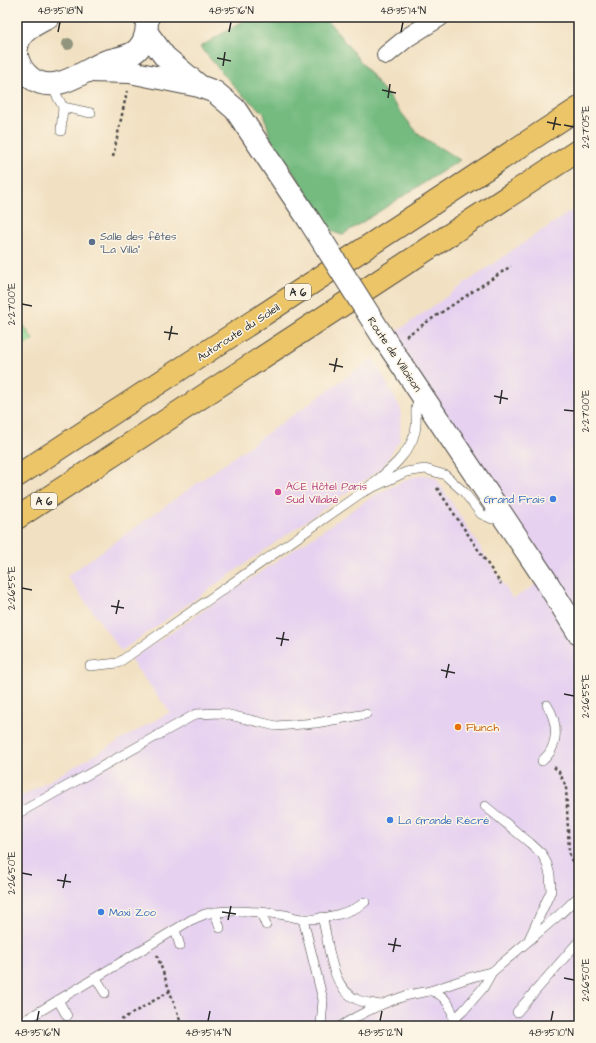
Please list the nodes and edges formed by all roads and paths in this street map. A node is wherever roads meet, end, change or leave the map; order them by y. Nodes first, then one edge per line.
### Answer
1 (49, 17) edge
2 (440, 17) edge
3 (147, 25) edge
4 (17, 47) edge
5 (386, 55) dead end
6 (89, 71) junction
7 (35, 83) edge
8 (200, 86) junction
9 (125, 98) dead end
10 (63, 107) junction
11 (579, 108) edge
12 (91, 113) dead end
13 (61, 130) dead end
14 (579, 150) edge
15 (113, 157) dead end
16 (511, 266) dead end
17 (413, 332) dead end
18 (423, 395) junction
19 (17, 476) edge
20 (361, 493) junction
21 (502, 514) junction
22 (17, 518) edge
23 (579, 634) edge
24 (90, 666) dead end
25 (547, 705) dead end
26 (366, 714) dead end
27 (544, 759) joint
28 (485, 806) dead end
29 (17, 814) edge
30 (579, 872) edge
31 (579, 896) edge
32 (365, 902) dead end
33 (215, 912) junction
34 (261, 913) junction
35 (322, 917) junction
36 (303, 919) junction
37 (266, 925) dead end
38 (220, 928) dead end
39 (175, 930) junction
40 (579, 941) edge
41 (528, 942) junction
42 (153, 943) junction
43 (180, 946) dead end
44 (492, 972) junction
45 (96, 978) junction
46 (170, 991) junction
47 (432, 991) junction
48 (105, 993) dead end
49 (58, 1000) junction
50 (380, 1005) junction
51 (517, 1012) dead end
52 (68, 1016) dead end
53 (121, 1020) dead end
54 (453, 1023) edge
55 (20, 1024) edge
56 (182, 1026) edge
57 (321, 1026) edge
58 (341, 1026) edge

1 - 4 street
2 - 5 street
3 - 6 street
3 - 8 street, Route de Villoison
4 - 7 street
6 - 7 street
6 - 8 street, Route de Villoison
7 - 10 lane
8 - 18 street, Route de Villoison, bridge
9 - 15 path
10 - 12 lane
10 - 13 lane
11 - 19 highway, Autoroute du Soleil / A 6
14 - 22 highway, A 6
16 - 17 path
18 - 20 lane
18 - 21 street, Route de Villoison
20 - 21 lane
20 - 24 lane
21 - 23 street, Route de Villoison
25 - 27 lane
26 - 29 lane
27 - 30 path
28 - 41 lane
31 - 41 lane
32 - 35 lane
33 - 34 lane
33 - 38 lane
33 - 39 lane
34 - 36 lane
34 - 37 lane
35 - 36 lane
35 - 50 lane
36 - 57 lane
39 - 42 lane
39 - 43 lane
40 - 51 lane
41 - 44 lane
42 - 45 lane
42 - 46 path
44 - 47 lane
44 - 54 lane
45 - 48 lane
45 - 49 lane
46 - 53 path
46 - 56 path
47 - 50 lane
47 - 54 lane
49 - 52 lane
49 - 55 lane
50 - 58 lane

